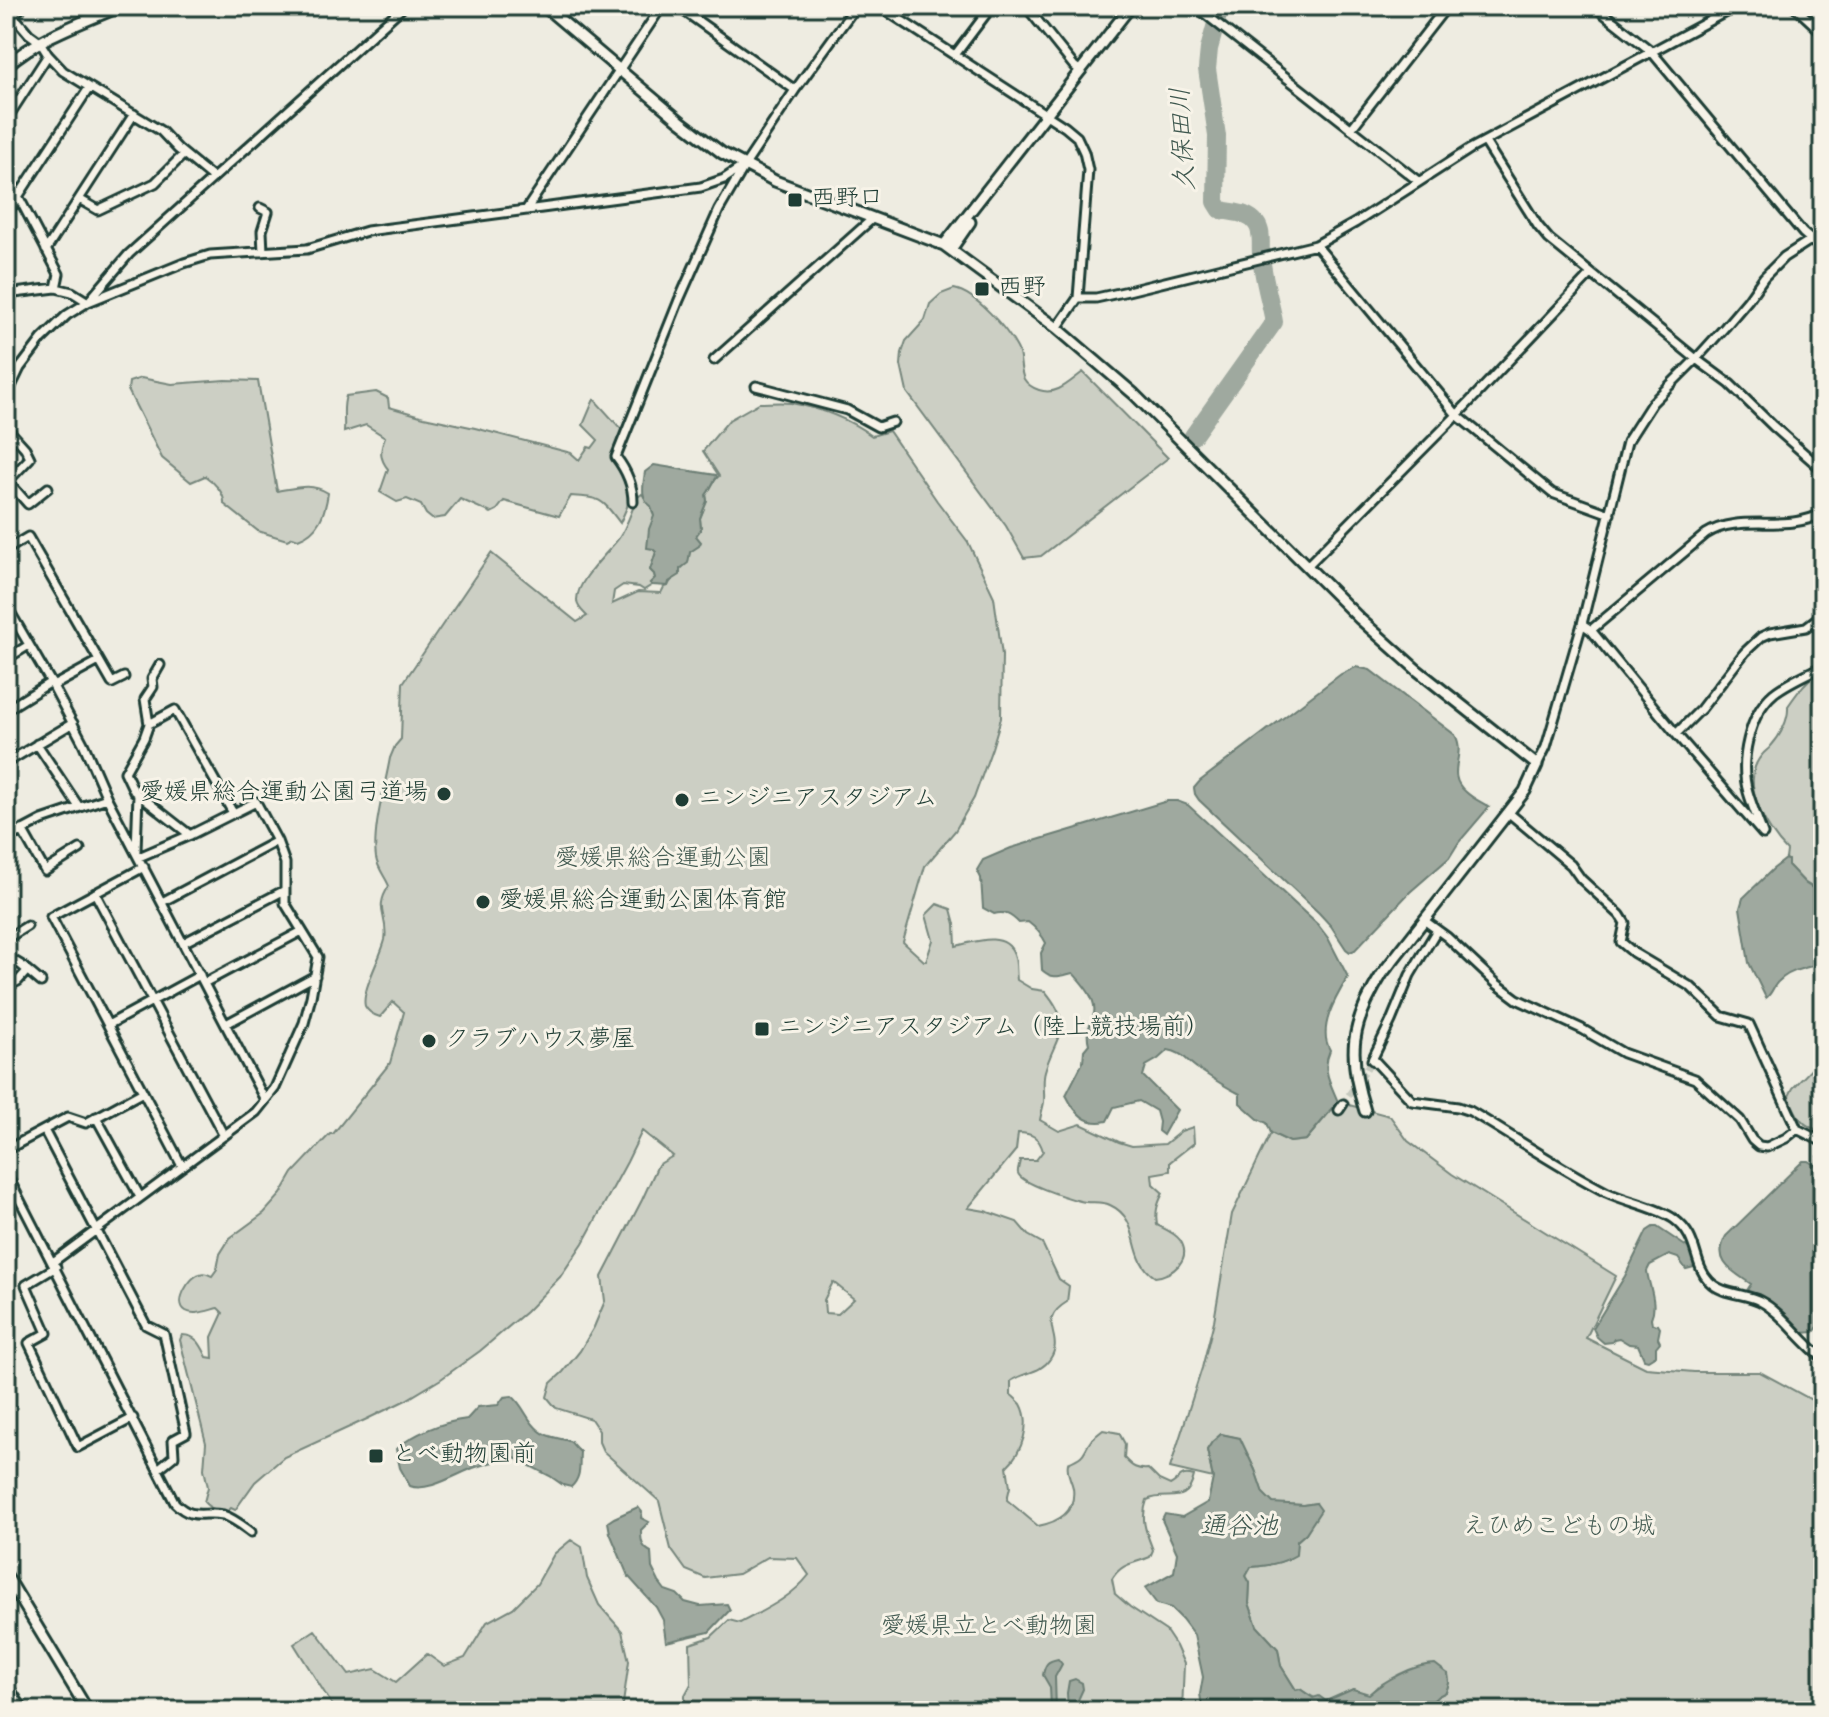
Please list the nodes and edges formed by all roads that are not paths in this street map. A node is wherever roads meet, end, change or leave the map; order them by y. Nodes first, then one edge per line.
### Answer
1 (23, 6) edge
2 (121, 6) edge
3 (404, 6) edge
4 (544, 6) edge
5 (662, 6) edge
6 (677, 6) edge
7 (856, 6) edge
8 (879, 6) edge
9 (992, 6) edge
10 (1131, 6) edge
11 (1195, 6) edge
12 (1447, 6) edge
13 (1594, 6) edge
14 (1737, 6) edge
15 (1794, 6) edge
16 (6, 7) edge
17 (1029, 10) dead end
18 (13, 15) junction
19 (6, 22) edge
20 (1823, 33) edge
21 (40, 42) junction
22 (1651, 51) junction
23 (48, 55) junction
24 (955, 55) junction
25 (6, 66) edge
26 (619, 70) junction
27 (1081, 71) junction
28 (89, 88) junction
29 (795, 90) junction
30 (134, 114) junction
31 (1047, 115) junction
32 (6, 120) edge
33 (1351, 129) junction
34 (1485, 142) junction
35 (184, 154) junction
36 (745, 165) junction
37 (6, 173) edge
38 (212, 177) junction
39 (1418, 181) junction
40 (19, 196) junction
41 (79, 199) junction
42 (526, 210) junction
43 (268, 212) dead end
44 (6, 215) edge
45 (872, 219) junction
46 (1823, 232) edge
47 (1811, 240) junction
48 (1316, 245) junction
49 (948, 246) junction
50 (46, 250) junction
51 (263, 252) junction
52 (1823, 256) edge
53 (1591, 274) junction
54 (56, 288) junction
55 (6, 294) edge
56 (1078, 298) junction
57 (88, 302) junction
58 (1057, 328) junction
59 (1696, 359) junction
60 (714, 360) dead end
61 (756, 386) dead end
62 (6, 397) edge
63 (1457, 415) junction
64 (893, 422) dead end
65 (6, 427) edge
66 (1823, 470) edge
67 (7, 480) edge
68 (48, 488) dead end
69 (633, 502) dead end
70 (1823, 513) edge
71 (1610, 514) junction
72 (6, 550) edge
73 (1307, 566) junction
74 (6, 605) edge
75 (1823, 614) edge
76 (1582, 624) junction
77 (1591, 630) junction
78 (29, 645) junction
79 (6, 659) edge
80 (99, 661) junction
81 (160, 665) dead end
82 (1823, 666) edge
83 (124, 677) dead end
84 (52, 684) junction
85 (6, 710) edge
86 (73, 723) junction
87 (149, 724) junction
88 (1676, 734) junction
89 (37, 744) junction
90 (6, 763) edge
91 (1537, 765) junction
92 (138, 794) junction
93 (107, 798) junction
94 (79, 807) junction
95 (233, 813) junction
96 (1509, 813) junction
97 (22, 830) junction
98 (190, 835) junction
99 (6, 839) edge
100 (277, 841) junction
101 (80, 849) dead end
102 (137, 854) junction
103 (144, 867) junction
104 (285, 890) junction
105 (95, 893) junction
106 (162, 902) junction
107 (1425, 921) junction
108 (27, 926) dead end
109 (1437, 930) junction
110 (302, 931) junction
111 (6, 939) edge
112 (183, 943) junction
113 (6, 956) edge
114 (27, 971) junction
115 (315, 976) junction
116 (202, 979) junction
117 (41, 982) dead end
118 (6, 987) edge
119 (152, 1001) junction
120 (226, 1024) junction
121 (108, 1025) junction
122 (143, 1092) junction
123 (265, 1100) junction
124 (1365, 1111) dead end
125 (96, 1117) junction
126 (1797, 1129) junction
127 (44, 1130) junction
128 (224, 1136) junction
129 (1823, 1142) edge
130 (6, 1150) edge
131 (1823, 1159) edge
132 (182, 1166) junction
133 (6, 1173) edge
134 (1823, 1175) edge
135 (140, 1197) junction
136 (96, 1231) junction
137 (54, 1264) junction
138 (1823, 1358) edge
139 (133, 1418) junction
140 (158, 1469) junction
141 (251, 1532) dead end
142 (6, 1575) edge
143 (6, 1690) edge
144 (24, 1711) edge
145 (88, 1711) edge

1 - 18 street
2 - 21 street
3 - 38 street
4 - 26 street
5 - 26 street
6 - 29 street
7 - 29 street
8 - 24 street
9 - 24 street
10 - 27 street
11 - 33 street
12 - 33 street
13 - 22 street
14 - 22 street
15 - 20 street
16 - 18 street
17 - 27 street
18 - 19 street
18 - 21 street
21 - 23 street
21 - 25 street
22 - 34 street
22 - 47 street
23 - 28 street
23 - 32 street
24 - 31 street
26 - 36 street
26 - 42 street
27 - 31 street
28 - 30 street
28 - 40 street
29 - 36 street
30 - 35 street
30 - 41 street
31 - 49 street
31 - 56 street
33 - 39 street
34 - 39 street
34 - 53 street
35 - 38 street
35 - 41 street
36 - 42 street
36 - 45 street
36 - 69 street
37 - 40 street
38 - 57 street
39 - 48 street
40 - 44 street
40 - 50 street
41 - 50 street
42 - 51 street
43 - 51 street
45 - 49 street
45 - 60 street
46 - 47 street
47 - 52 street
47 - 59 street
48 - 56 street
48 - 63 street
49 - 58 street
50 - 54 street
51 - 57 street
53 - 59 street
53 - 63 street
54 - 55 street
54 - 57 street
56 - 58 street
57 - 62 street
58 - 73 street
59 - 66 street
59 - 71 street
61 - 64 street
63 - 71 street
63 - 73 street
65 - 67 street
67 - 68 street
70 - 77 street
71 - 76 street
72 - 80 street
73 - 91 street
74 - 78 street
75 - 88 street
76 - 77 street
76 - 91 street
77 - 88 street
78 - 79 street
78 - 84 street
80 - 83 street
80 - 84 street
81 - 87 street
82 - 88 street
84 - 85 street
84 - 86 street
86 - 89 street
86 - 93 street
87 - 92 street
87 - 95 street
89 - 90 street
89 - 94 street
91 - 96 street
92 - 98 street
92 - 102 street
93 - 94 street
93 - 102 street
94 - 97 street
95 - 98 street
95 - 100 street
96 - 107 street
96 - 126 street
97 - 99 street
97 - 101 street
98 - 102 street
100 - 104 street
100 - 106 street
102 - 103 street
103 - 105 street
103 - 106 street
104 - 110 street
104 - 112 street
105 - 119 street
105 - 121 street
106 - 112 street
107 - 109 street
107 - 124 street
108 - 111 street
109 - 126 street
109 - 138 street
110 - 115 street
110 - 116 street
112 - 116 street
113 - 114 street
114 - 117 street
114 - 118 street
115 - 120 street
115 - 123 street
116 - 119 street
116 - 120 street
119 - 121 street
119 - 128 street
120 - 123 street
121 - 122 street
122 - 125 street
122 - 132 street
123 - 128 street
125 - 127 street
125 - 135 street
126 - 129 street
127 - 130 street
127 - 136 street
128 - 132 street
131 - 134 street
132 - 135 street
133 - 137 street
135 - 136 street
136 - 137 street
136 - 140 street
137 - 139 street
137 - 139 street
139 - 140 street
140 - 141 street
142 - 145 street
143 - 144 street

